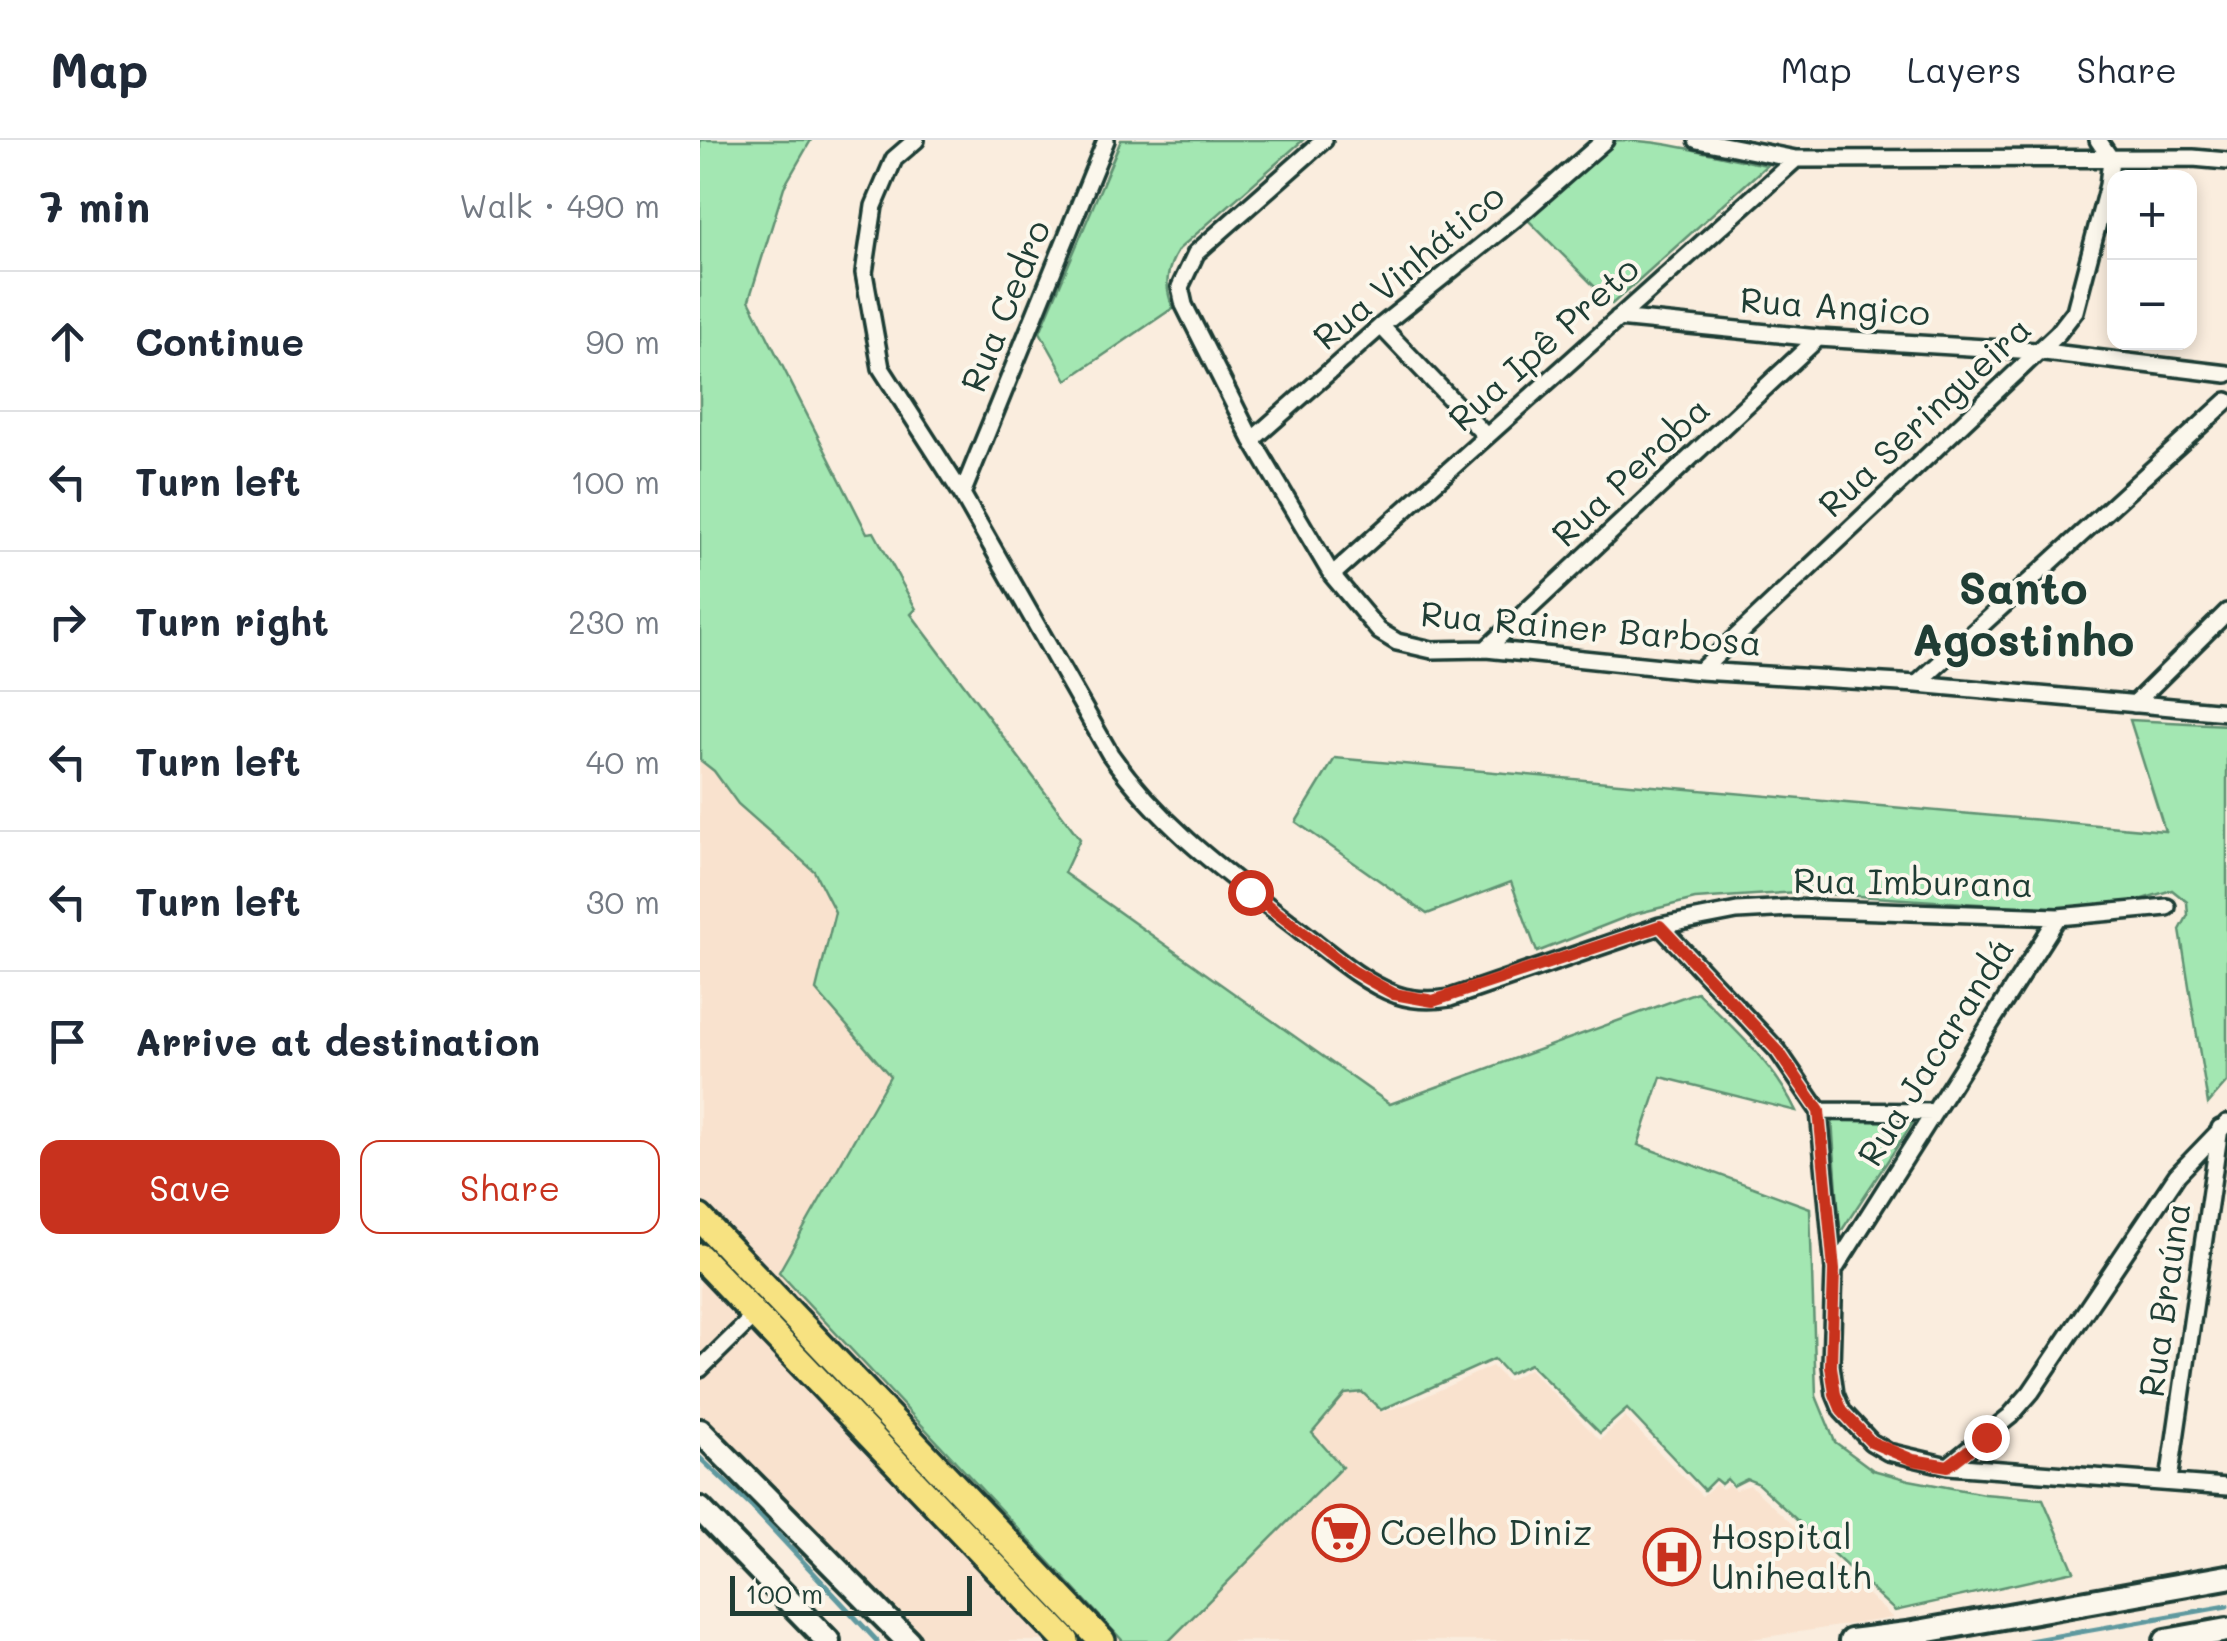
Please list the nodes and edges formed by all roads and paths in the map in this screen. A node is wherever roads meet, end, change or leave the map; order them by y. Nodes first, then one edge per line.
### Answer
1 (916, 140) edge
2 (1106, 140) edge
3 (1324, 140) edge
4 (1605, 140) edge
5 (1697, 140) edge
6 (2098, 140) edge
7 (1796, 159) junction
8 (2111, 159) junction
9 (2227, 161) edge
10 (1618, 318) junction
11 (1381, 326) junction
12 (1818, 338) junction
13 (2036, 351) junction
14 (2227, 374) edge
15 (2227, 401) edge
16 (1486, 436) junction
17 (1252, 440) junction
18 (962, 494) junction
19 (1332, 575) junction
20 (2227, 612) edge
21 (1486, 650) junction
22 (1700, 672) junction
23 (1917, 684) junction
24 (2134, 704) junction
25 (2227, 712) edge
26 (2167, 908) dead end
27 (2058, 916) junction
28 (1660, 926) junction
29 (1819, 1111) junction
30 (1934, 1112) junction
31 (2224, 1126) edge
32 (700, 1218) edge
33 (700, 1257) edge
34 (1834, 1270) junction
35 (755, 1315) junction
36 (700, 1369) edge
37 (700, 1431) edge
38 (1948, 1466) junction
39 (2170, 1481) junction
40 (2227, 1487) edge
41 (700, 1509) edge
42 (2227, 1577) edge
43 (2227, 1630) edge
44 (828, 1641) edge
45 (908, 1641) edge
46 (1066, 1641) edge
47 (1102, 1641) edge
48 (1851, 1641) edge
49 (2166, 1641) edge

1 - 18 street, Rua Imburana
2 - 18 street, Rua Cedro
3 - 17 street, Rua Rainer Barbosa
4 - 11 street, Rua Vinhático
5 - 7 street
6 - 8 street
7 - 8 street
7 - 10 street, Rua Ipê Preto
8 - 9 street
8 - 13 street, Rua Seringueira
10 - 12 street, Rua Angico
10 - 16 street, Rua Ipê Preto
11 - 16 street
11 - 17 street, Rua Vinhático
12 - 13 street, Rua Angico
12 - 21 street, Rua Peroba
13 - 14 street, Rua Angico
13 - 22 street, Rua Seringueira
15 - 23 street
16 - 19 street, Rua Ipê Preto
17 - 19 street, Rua Rainer Barbosa
18 - 28 street, Rua Imburana
19 - 21 street, Rua Rainer Barbosa
20 - 24 street
21 - 22 street, Rua Rainer Barbosa
22 - 23 street, Rua Rainer Barbosa
23 - 24 street, Rua Rainer Barbosa
24 - 25 street, Rua Rainer Barbosa
26 - 27 street, Rua Imburana
27 - 28 street, Rua Imburana
27 - 30 street, Rua Jacarandá
28 - 29 street
29 - 30 street
29 - 34 street
30 - 34 street, Rua Jacarandá
31 - 38 street
31 - 39 street, Rua Braúna
32 - 47 main road
33 - 35 main road
34 - 38 street
35 - 36 street
35 - 46 main road
37 - 45 street
38 - 39 street
39 - 40 street
41 - 44 street
42 - 48 street
43 - 49 street

